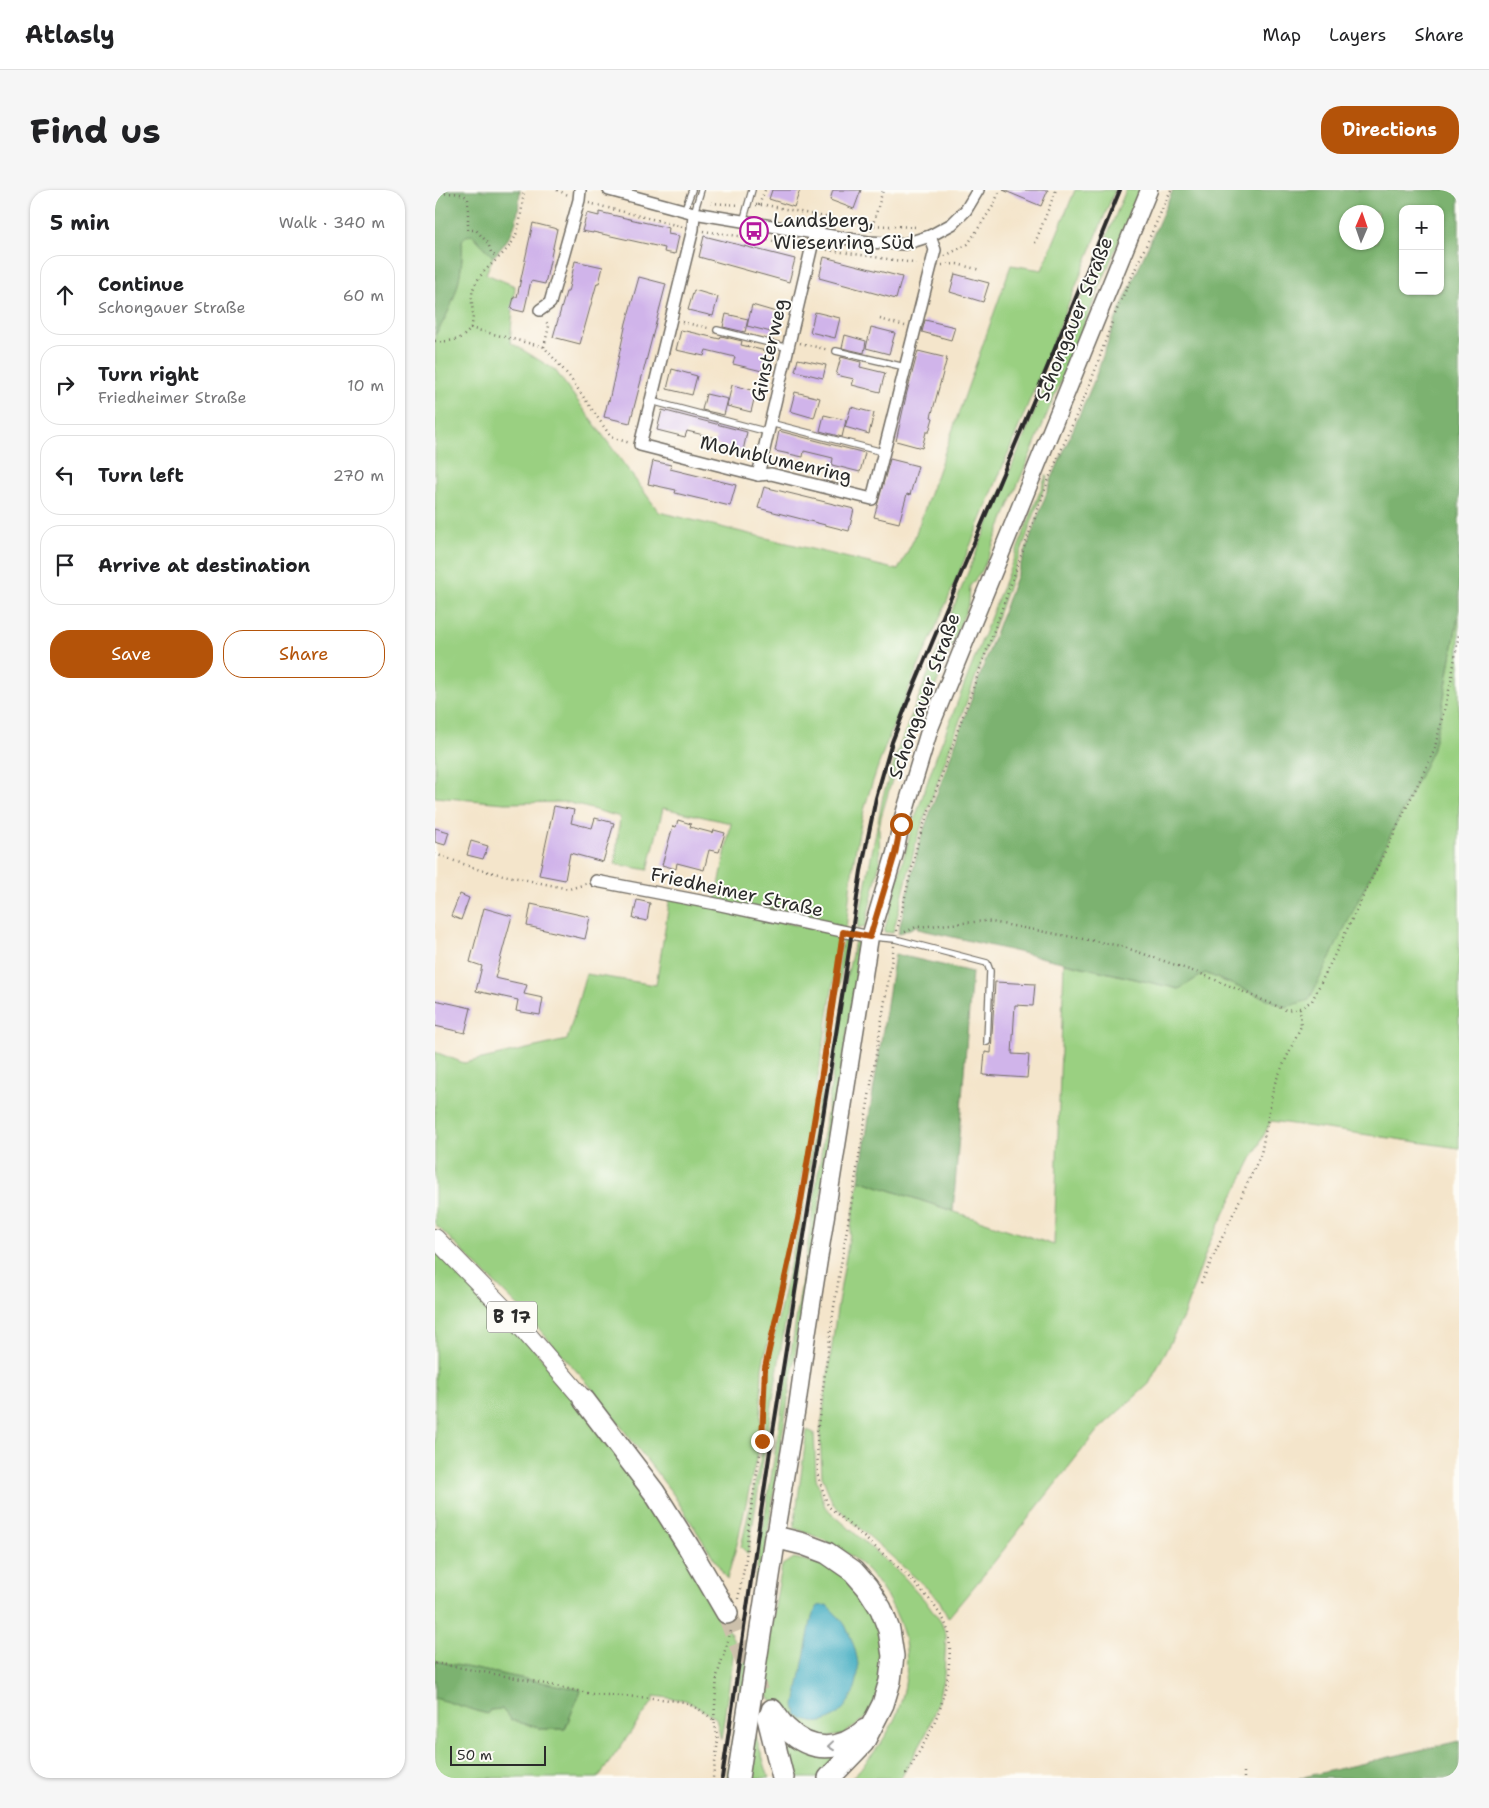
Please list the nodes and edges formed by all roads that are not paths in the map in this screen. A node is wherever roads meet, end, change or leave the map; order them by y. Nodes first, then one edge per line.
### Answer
1 (580, 190) edge
2 (609, 190) edge
3 (691, 190) edge
4 (701, 190) edge
5 (751, 190) edge
6 (978, 190) edge
7 (1149, 190) edge
8 (631, 193) edge
9 (689, 212) junction
10 (743, 222) junction
11 (927, 231) junction
12 (815, 234) junction
13 (540, 310) road end
14 (717, 330) road end
15 (790, 344) junction
16 (835, 351) road end
17 (905, 367) junction
18 (651, 401) junction
19 (769, 428) junction
20 (883, 452) junction
21 (758, 475) junction
22 (596, 880) road end
23 (870, 937) junction
24 (987, 1042) dead end
25 (435, 1238) edge
26 (584, 1400) joint
27 (775, 1537) junction
28 (733, 1612) tunnel mouth
29 (873, 1723) junction
30 (738, 1778) edge
31 (783, 1778) edge
32 (829, 1778) edge

1 - 13 street
2 - 8 street
3 - 9 lane
4 - 9 lane
5 - 10 lane
6 - 11 street
7 - 23 main road, Schongauer Straße
8 - 9 street
9 - 10 street
9 - 18 street
10 - 12 street
11 - 12 street
11 - 17 street, Mohnblumenring
12 - 15 street, Ginsterweg
14 - 15 lane
15 - 19 street, Ginsterweg
16 - 17 lane
17 - 20 street, Mohnblumenring
18 - 19 lane
18 - 21 street, Mohnblumenring
19 - 20 lane
19 - 21 street, Ginsterweg
20 - 21 street, Mohnblumenring
22 - 23 street, Friedheimer Straße
23 - 24 lane
23 - 27 main road, Schongauer Straße
25 - 26 main road, B 17
26 - 28 highway, B 17
27 - 29 highway
27 - 30 highway
29 -> 31 highway
29 - 32 highway

